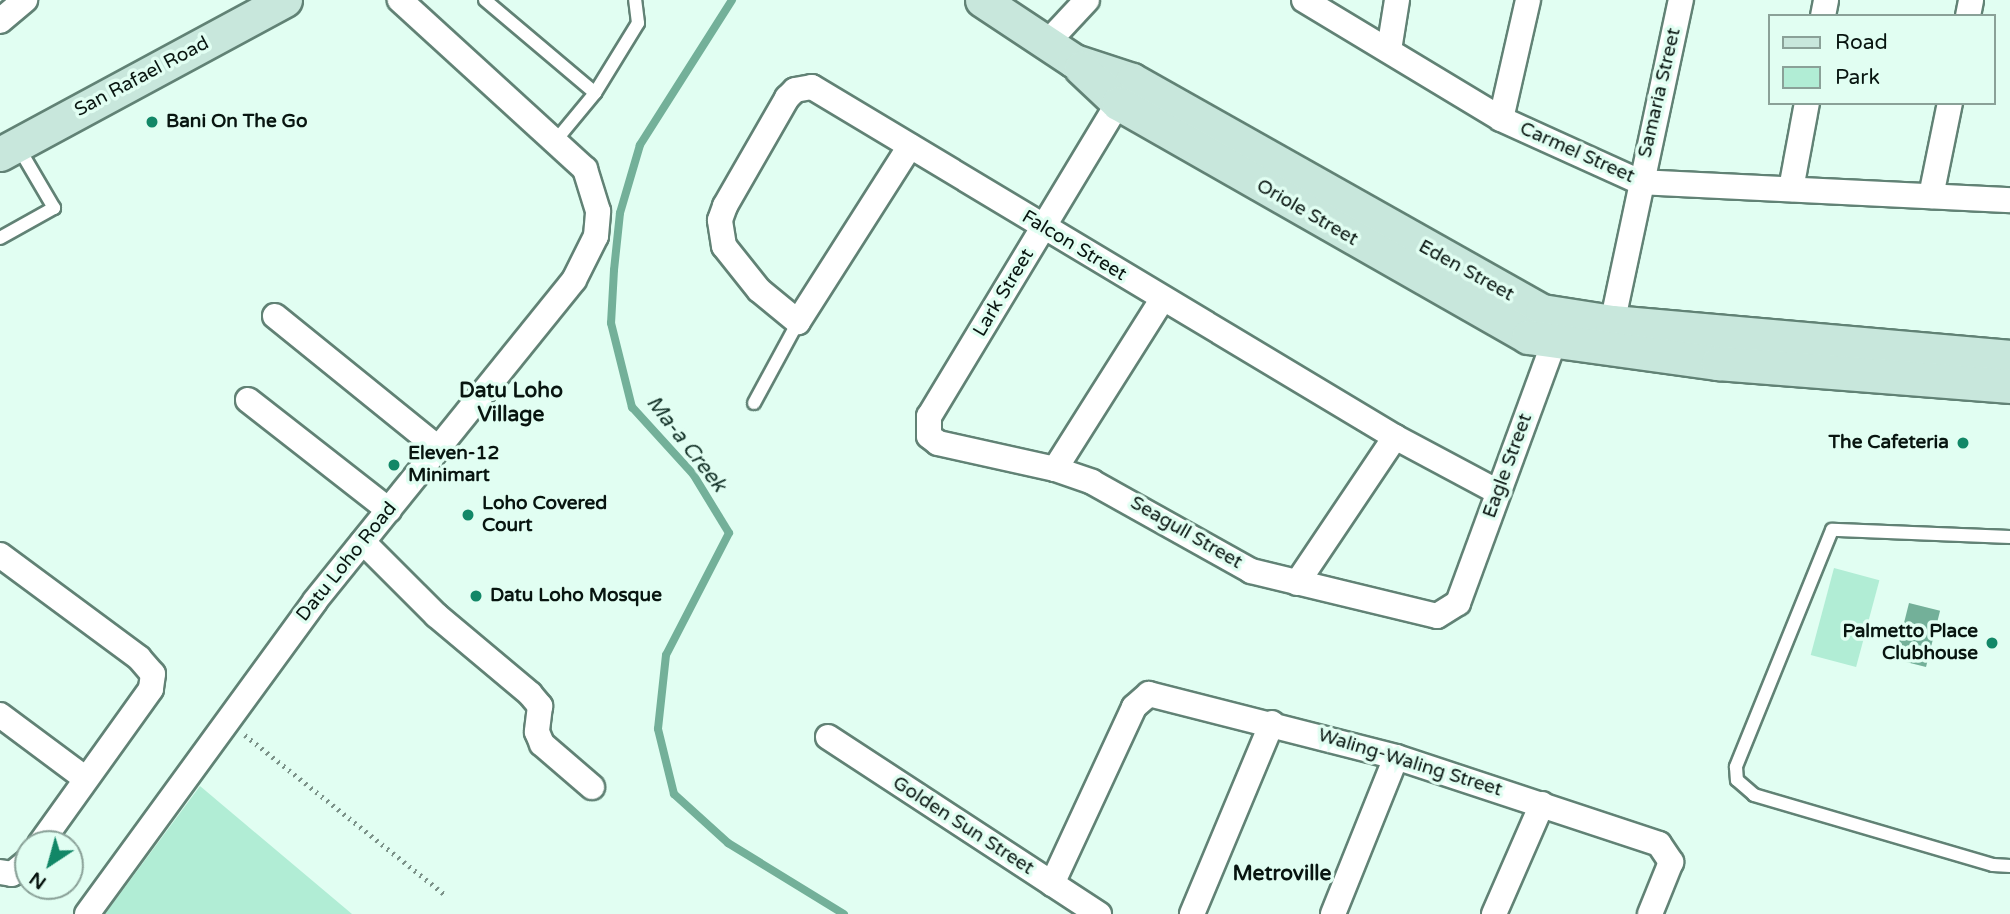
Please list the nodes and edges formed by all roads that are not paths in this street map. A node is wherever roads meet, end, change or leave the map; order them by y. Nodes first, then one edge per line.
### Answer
1 (25, 0) edge
2 (285, 0) edge
3 (400, 0) edge
4 (485, 0) edge
5 (635, 0) edge
6 (982, 0) edge
7 (1087, 0) edge
8 (1304, 0) edge
9 (1398, 0) edge
10 (1528, 0) edge
11 (1681, 0) edge
12 (0, 21) edge
13 (1046, 44) junction
14 (1389, 50) junction
15 (1125, 91) junction
16 (595, 93) junction
17 (1807, 105) edge
18 (1950, 105) edge
19 (1501, 119) junction
20 (557, 139) junction
21 (910, 146) junction
22 (9, 150) edge
23 (1640, 182) junction
24 (1791, 190) junction
25 (1931, 196) junction
26 (2010, 200) edge
27 (1043, 228) junction
28 (0, 238) edge
29 (1162, 300) junction
30 (275, 316) dead end
31 (798, 322) junction
32 (1558, 330) junction
33 (1609, 337) junction
34 (2010, 357) edge
35 (2010, 386) edge
36 (248, 400) dead end
37 (754, 402) dead end
38 (929, 436) joint
39 (1395, 437) junction
40 (439, 449) junction
41 (1055, 469) junction
42 (1498, 492) junction
43 (389, 510) junction
44 (2010, 537) edge
45 (363, 542) junction
46 (0, 555) edge
47 (1297, 583) junction
48 (1447, 613) joint
49 (0, 715) edge
50 (1272, 723) junction
51 (828, 737) dead end
52 (1396, 757) junction
53 (86, 779) junction
54 (592, 787) dead end
55 (1542, 804) junction
56 (50, 830) edge
57 (2010, 866) edge
58 (1052, 884) junction
59 (87, 914) edge
60 (1099, 914) edge
61 (1192, 914) edge
62 (1333, 914) edge
63 (1494, 914) edge
64 (1650, 914) edge

1 - 12 street
2 - 22 main road, San Rafael Road
3 - 20 street, Datu Loho Road
4 - 16 lane
5 - 16 lane
6 - 13 main road, Eden Street
7 - 13 street
8 - 14 street, Carmel Street
9 - 14 street
10 - 19 street
11 - 23 street, Samaria Street
13 - 15 main road, Eden Street
14 - 19 street, Carmel Street
15 - 27 street, Lark Street
15 - 32 main road, Eden Street
16 - 20 lane
17 - 24 street
18 - 25 street
19 - 23 street, Carmel Street
20 - 40 street, Datu Loho Road
21 - 27 street, Falcon Street
21 - 31 street
21 - 31 street, Falcon Street
22 - 28 lane
23 - 24 street, Carmel Street
23 - 33 street, Samaria Street
24 - 25 street, Carmel Street
25 - 26 street, Carmel Street
27 - 29 street, Falcon Street
27 - 38 street, Lark Street
29 - 39 street, Falcon Street
29 - 41 street
30 - 40 street
31 - 37 lane
32 - 33 main road, Eden Street
32 - 42 street, Eagle Street
33 - 34 main road, Eden Street
33 - 35 main road, Eden Street
36 - 43 street
38 - 41 street, Seagull Street
39 - 42 street, Falcon Street
39 - 47 street
40 - 43 street, Datu Loho Road
41 - 47 street, Seagull Street
42 - 48 street, Eagle Street
43 - 45 street, Datu Loho Road
44 - 57 lane
45 - 54 street
45 - 59 street, Datu Loho Road
46 - 53 street
47 - 48 street, Seagull Street
49 - 53 street
50 - 52 street, Waling-Waling Street
50 - 58 street, Waling-Waling Street
50 - 61 street
51 - 58 street, Golden Sun Street
52 - 55 street, Waling-Waling Street
52 - 62 street
53 - 56 street
55 - 63 street
55 - 64 street, Waling-Waling Street
58 - 60 street, Golden Sun Street

